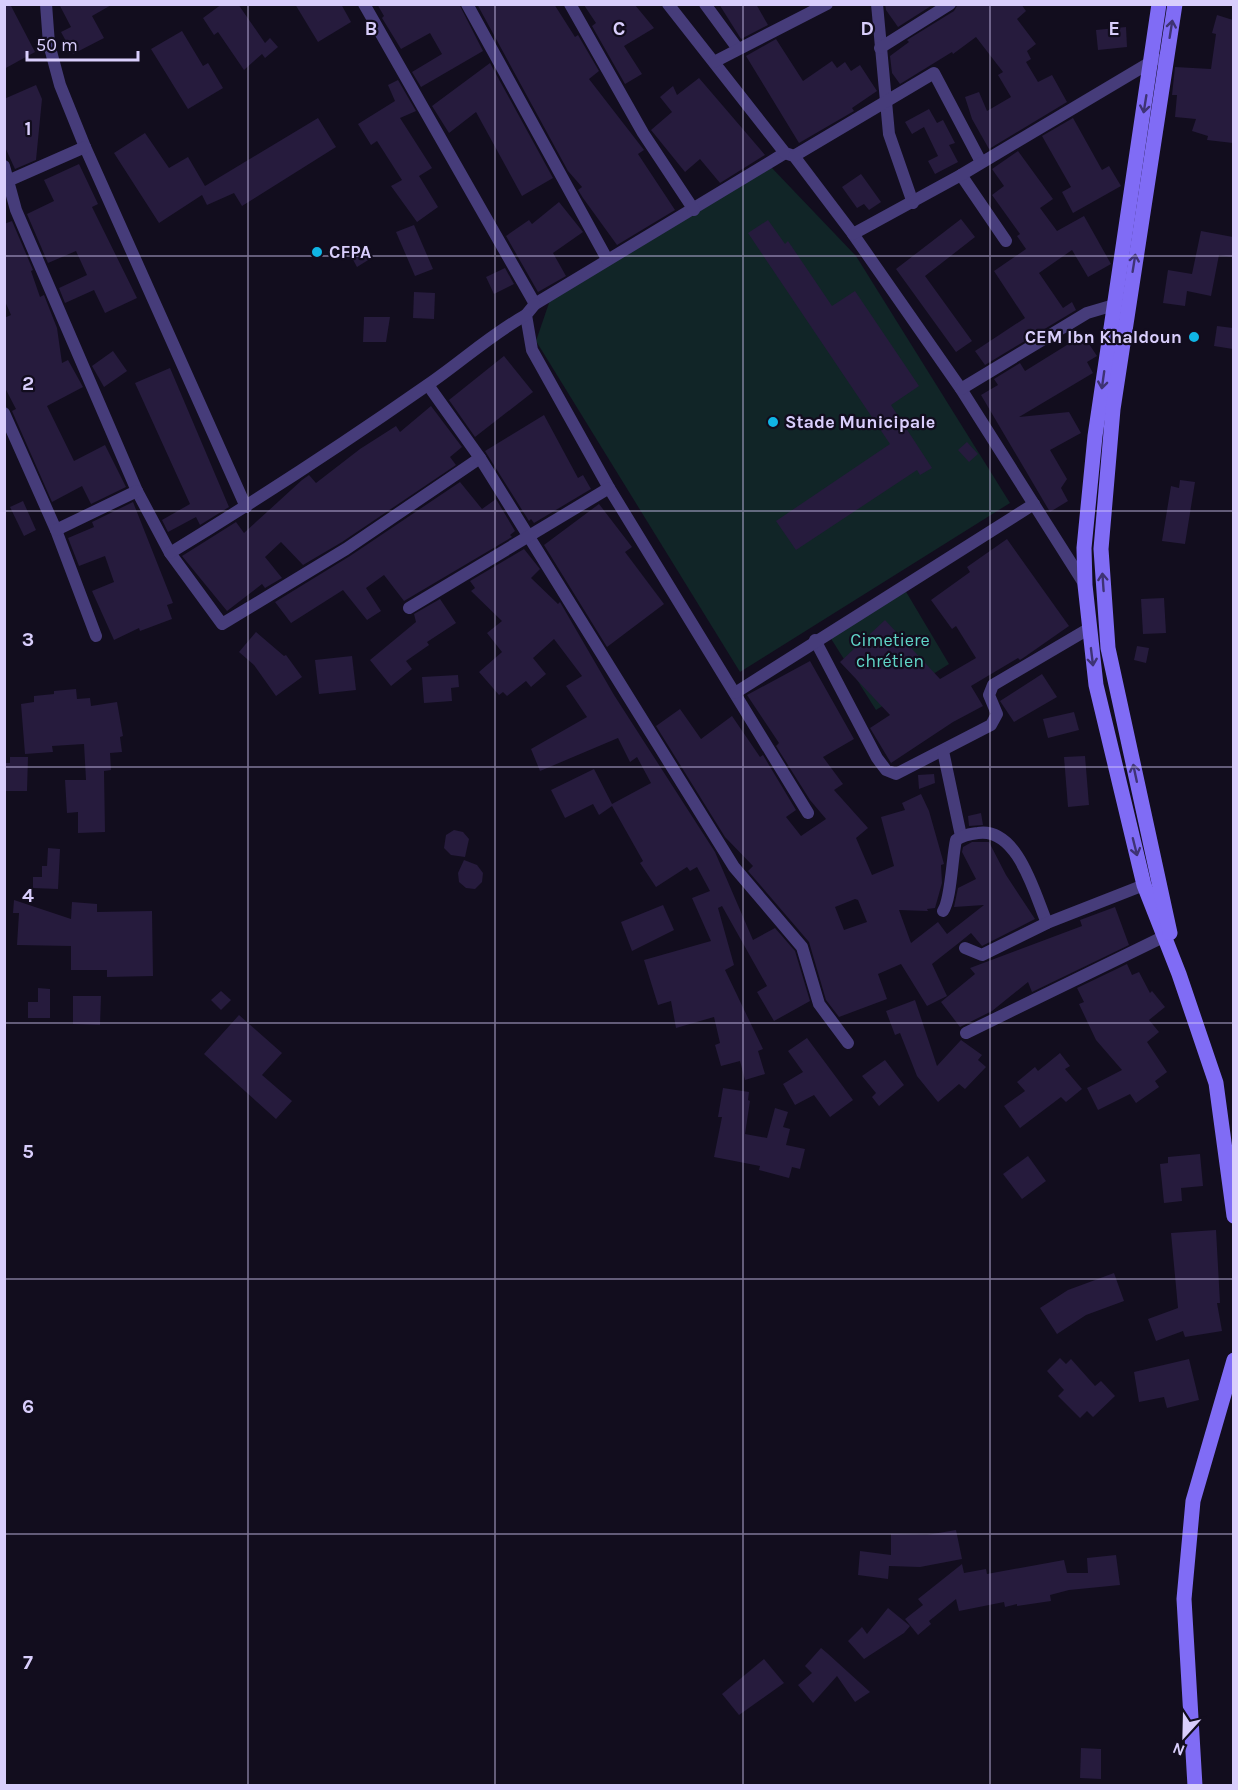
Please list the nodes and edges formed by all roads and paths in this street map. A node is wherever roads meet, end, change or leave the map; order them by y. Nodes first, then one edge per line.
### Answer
1 (46, 4) edge
2 (364, 4) edge
3 (467, 4) edge
4 (570, 4) edge
5 (668, 4) edge
6 (705, 4) edge
7 (827, 4) edge
8 (877, 4) edge
9 (950, 4) edge
10 (1159, 4) edge
11 (1175, 4) edge
12 (880, 48) junction
13 (738, 49) junction
14 (1167, 52) junction
15 (714, 62) junction
16 (1149, 63) junction
17 (888, 100) junction
18 (85, 147) junction
19 (789, 154) junction
20 (981, 162) junction
21 (4, 166) edge
22 (960, 176) junction
23 (9, 180) junction
24 (913, 203) junction
25 (694, 210) junction
26 (854, 234) junction
27 (1006, 241) dead end
28 (607, 260) junction
29 (535, 304) junction
30 (1121, 304) junction
31 (526, 315) junction
32 (428, 385) junction
33 (961, 389) junction
34 (4, 413) edge
35 (480, 458) junction
36 (609, 488) junction
37 (137, 491) junction
38 (1034, 504) junction
39 (246, 507) junction
40 (56, 530) junction
41 (528, 536) junction
42 (170, 553) junction
43 (1085, 585) junction
44 (408, 608) dead end
45 (1090, 628) junction
46 (96, 636) dead end
47 (815, 640) junction
48 (735, 693) junction
49 (943, 751) junction
50 (808, 813) dead end
51 (961, 836) junction
52 (1144, 885) junction
53 (943, 911) dead end
54 (1047, 923) junction
55 (1164, 937) junction
56 (965, 948) dead end
57 (1179, 974) junction
58 (966, 1033) dead end
59 (848, 1043) dead end
60 (1233, 1216) edge
61 (1233, 1360) edge
62 (1195, 1785) edge

1 - 18 street
2 - 29 street
3 - 28 street
4 - 25 street
5 - 15 street
6 - 13 street
7 - 13 street
8 - 12 street
9 - 12 street
10 - 16 main road
14 -> 11 main road
12 - 17 street
13 - 15 street
14 - 16 street
30 -> 14 main road
15 - 19 street
16 - 20 street
16 -> 30 main road
17 - 19 street
17 - 20 street
17 - 24 street
18 - 23 street
18 - 39 street
19 - 25 street
19 - 26 street
20 - 22 street
21 - 23 street
22 - 24 street
22 - 27 street
23 - 37 street
24 - 26 street
25 - 28 street
26 - 33 street
28 - 29 street
29 - 31 street
30 - 33 street
30 -> 43 main road
57 -> 30 main road
31 - 32 street
31 - 36 street
32 - 35 street
32 - 39 street
33 - 38 street
34 - 40 street
35 - 41 street
35 - 42 street
36 - 41 street
36 - 48 street
37 - 40 street
37 - 42 street
38 - 43 street
38 - 47 street
39 - 42 street
40 - 46 street
41 - 44 street
41 - 59 street
43 - 45 main road
45 - 49 street
45 -> 52 main road
47 - 48 street
47 - 49 street
48 - 50 street
49 - 51 street
51 - 53 street
51 - 54 street
52 - 54 street
52 - 55 main road
54 - 56 street
55 - 57 main road
55 - 58 street
57 - 60 main road
61 - 62 main road

